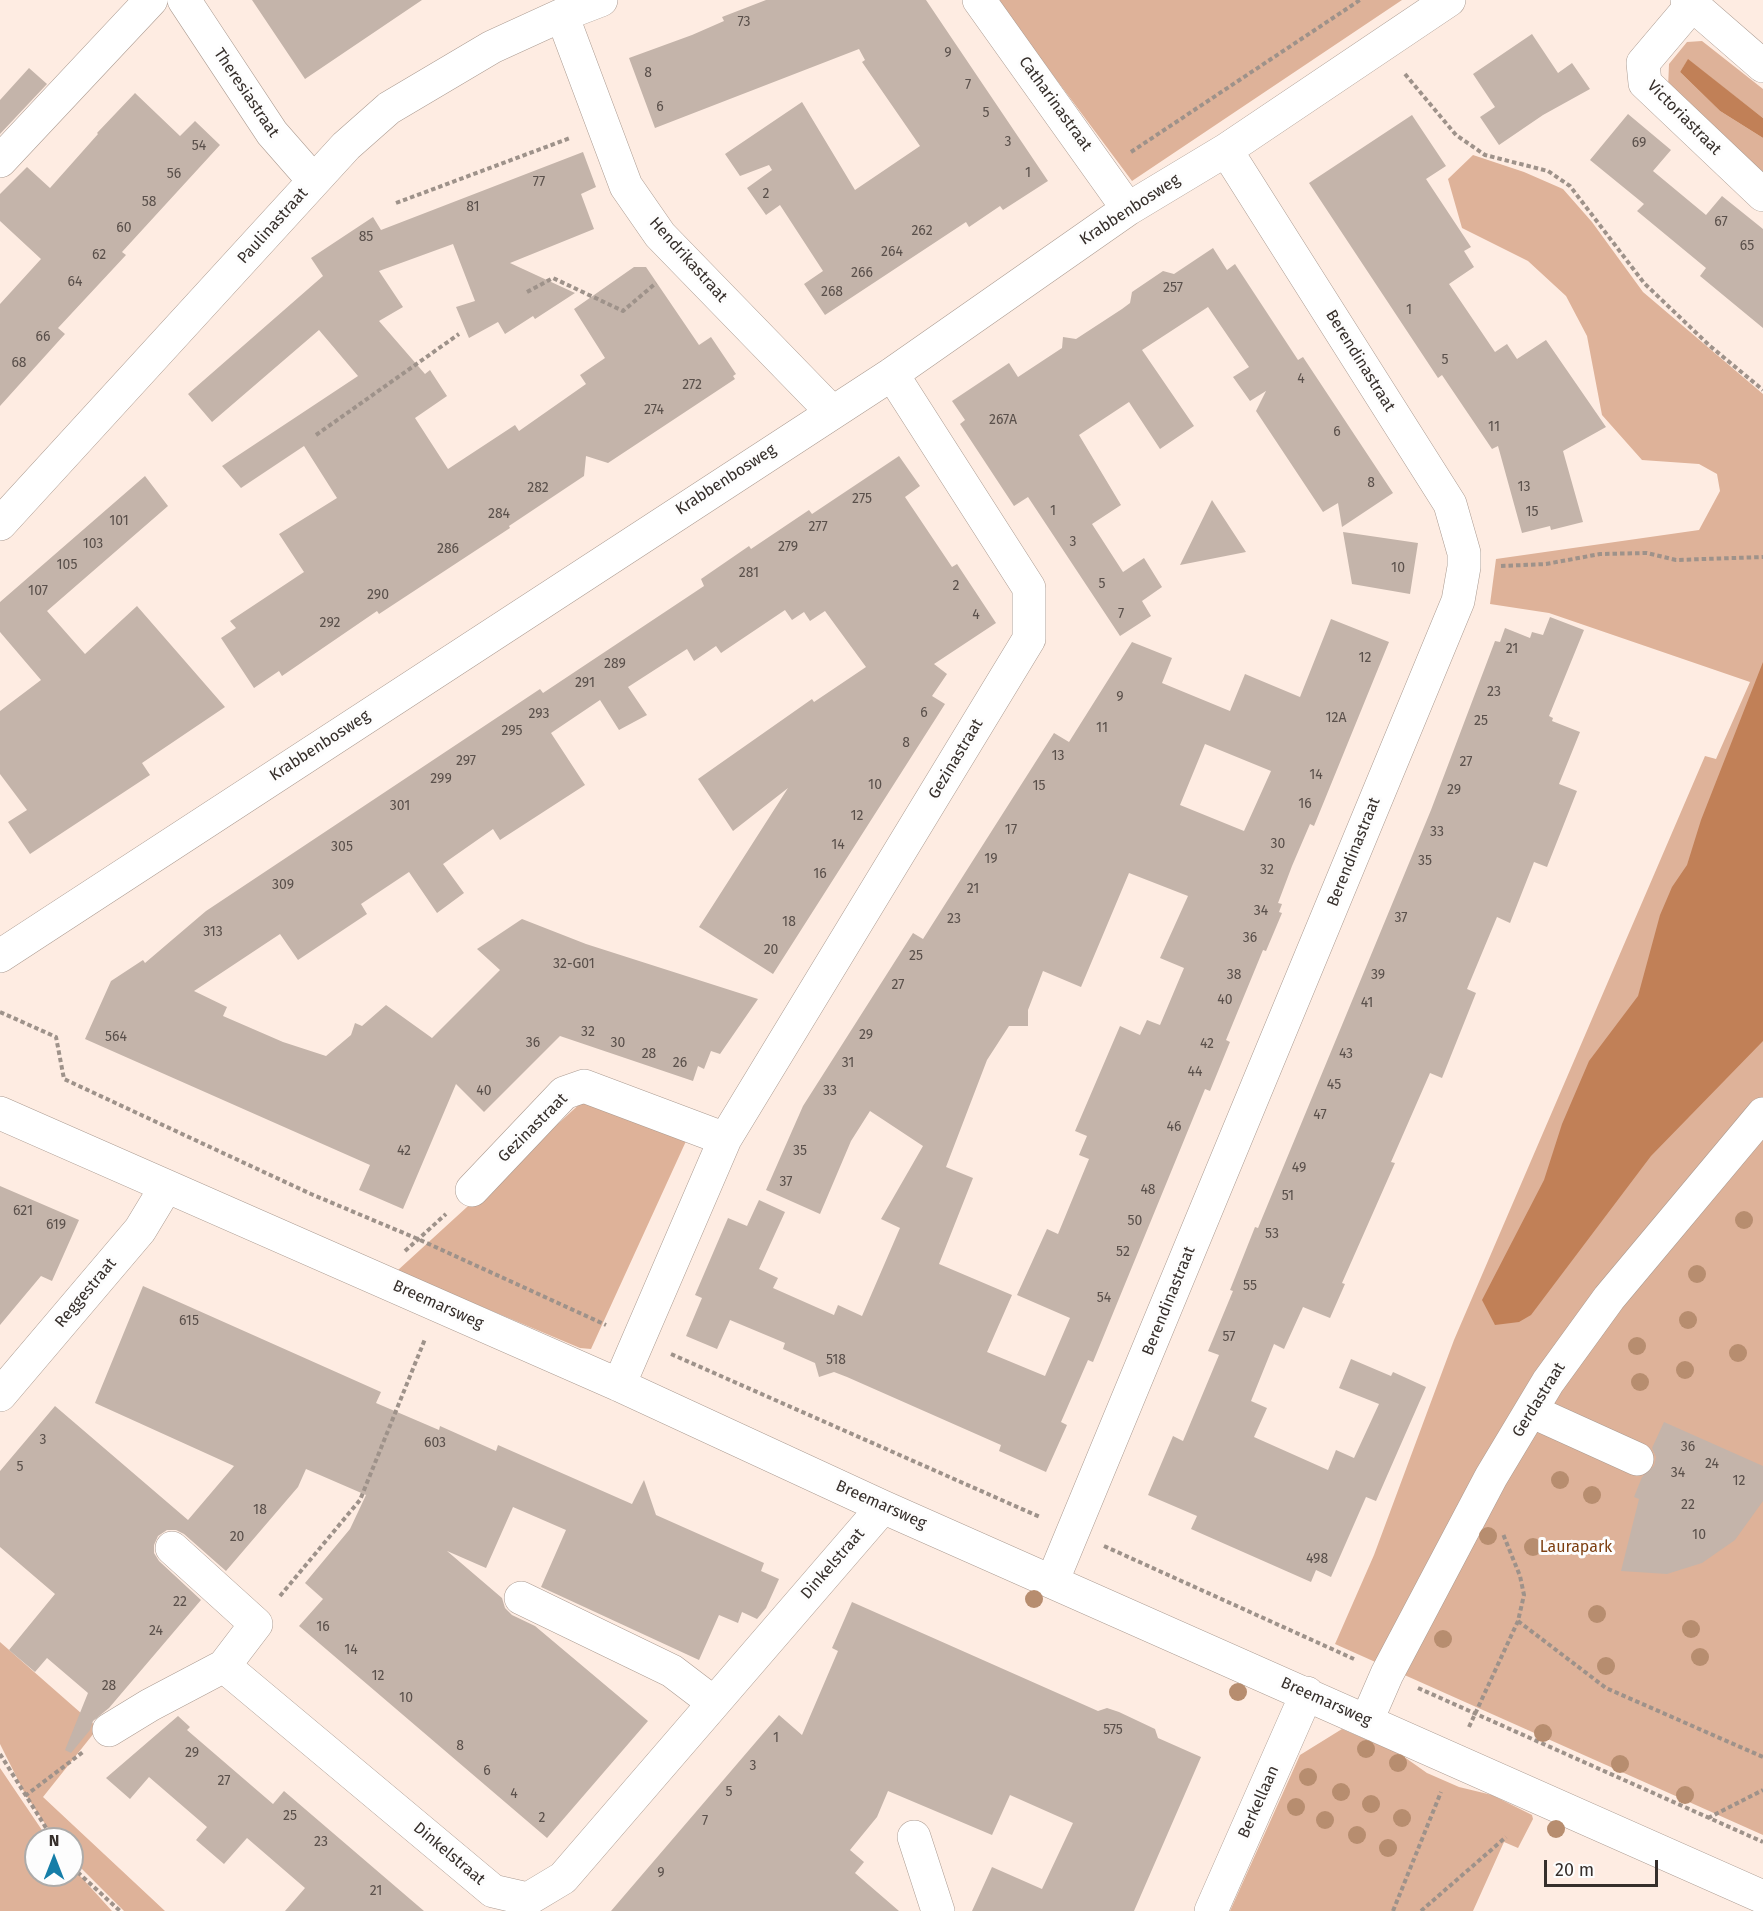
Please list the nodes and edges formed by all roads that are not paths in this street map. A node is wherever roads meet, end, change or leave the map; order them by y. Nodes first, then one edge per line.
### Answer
1 (151, 0) edge
2 (184, 0) edge
3 (601, 0) edge
4 (980, 0) edge
5 (1449, 0) edge
6 (1689, 3) edge
7 (562, 15) junction
8 (1763, 66) edge
9 (1226, 150) junction
10 (0, 161) edge
11 (314, 181) junction
12 (1763, 195) edge
13 (1128, 209) junction
14 (892, 374) junction
15 (831, 411) junction
16 (0, 524) edge
17 (0, 956) edge
18 (0, 1113) edge
19 (1763, 1114) edge
20 (725, 1139) junction
21 (166, 1187) junction
22 (472, 1190) road end
23 (619, 1385) junction
24 (0, 1395) edge
25 (1531, 1411) junction
26 (1637, 1459) dead end
27 (882, 1506) junction
28 (172, 1548) dead end
29 (1052, 1582) junction
30 (521, 1598) dead end
31 (224, 1666) junction
32 (1307, 1693) junction
33 (714, 1703) junction
34 (1367, 1720) junction
35 (109, 1730) road end
36 (914, 1837) dead end
37 (1763, 1897) edge
38 (938, 1911) edge
39 (1211, 1911) edge

1 - 10 street
2 - 11 street, Theresiastraat
3 - 7 street, Paulinastraat
4 - 13 street, Catharinastraat
5 - 9 street, Krabbenbosweg
6 - 8 street
6 - 12 street, Victoriastraat
7 - 11 street, Paulinastraat
7 - 15 street, Hendrikastraat
9 - 13 street, Krabbenbosweg
9 - 29 street, Berendinastraat
11 - 16 street, Paulinastraat
13 - 14 street, Krabbenbosweg
14 - 15 street, Krabbenbosweg
14 - 20 street, Gezinastraat
15 - 17 street, Krabbenbosweg
18 - 21 street, Breemarsweg
19 - 25 street, Gerdastraat
20 - 22 street, Gezinastraat
20 - 23 street, Gezinastraat
21 - 23 street, Breemarsweg
21 - 24 street, Reggestraat
23 - 27 street, Breemarsweg
25 - 26 street
25 - 34 street, Gerdastraat
27 - 29 street, Breemarsweg
27 - 33 street, Dinkelstraat
28 - 31 street
29 - 32 street, Breemarsweg
30 - 33 street
31 - 33 street, Dinkelstraat
31 - 35 street
32 - 34 street, Breemarsweg
32 - 39 street, Berkellaan
34 - 37 street, Breemarsweg
36 - 38 street

